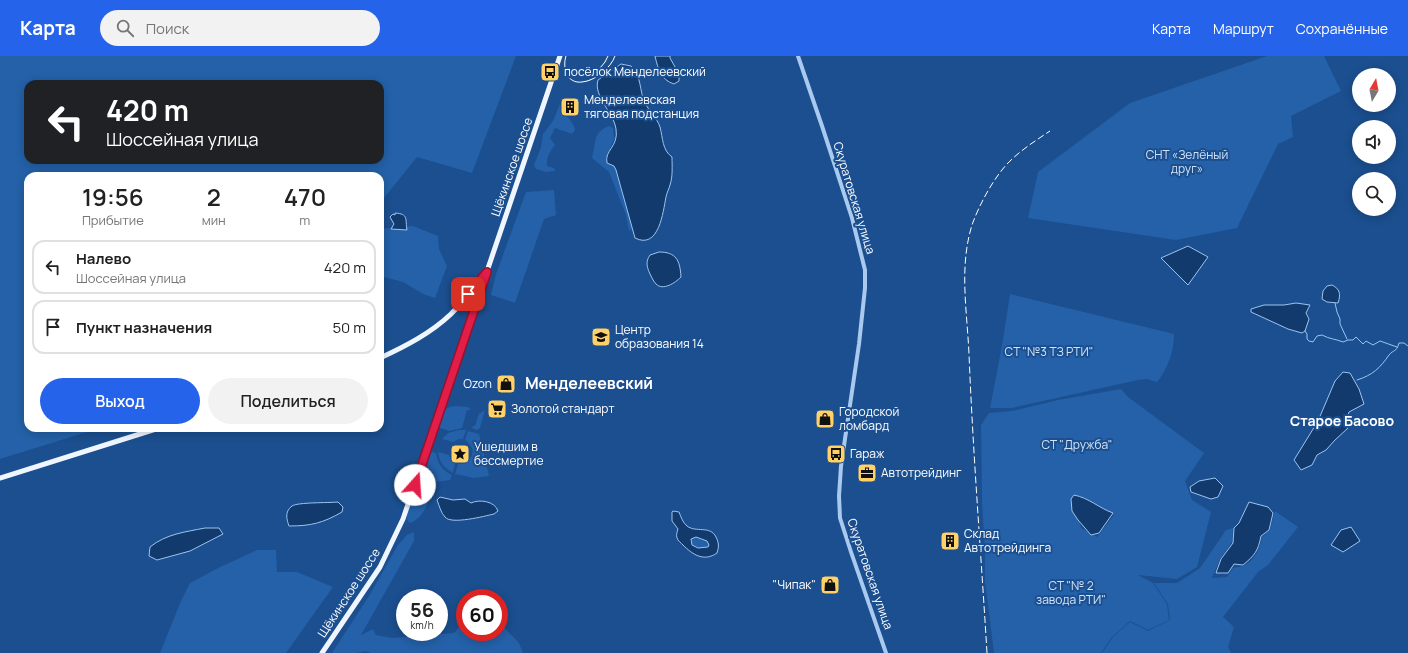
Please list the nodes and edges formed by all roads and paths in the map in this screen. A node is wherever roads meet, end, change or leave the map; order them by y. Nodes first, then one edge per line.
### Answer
1 (560, 56) edge
2 (798, 56) edge
3 (487, 272) junction
4 (384, 356) edge
5 (146, 432) edge
6 (0, 478) edge
7 (322, 653) edge
8 (886, 653) edge

1 - 3 main road, Щёкинское шоссе
2 - 8 street, Скуратовская улица
3 - 4 main road
3 - 7 main road, Щёкинское шоссе
5 - 6 main road

